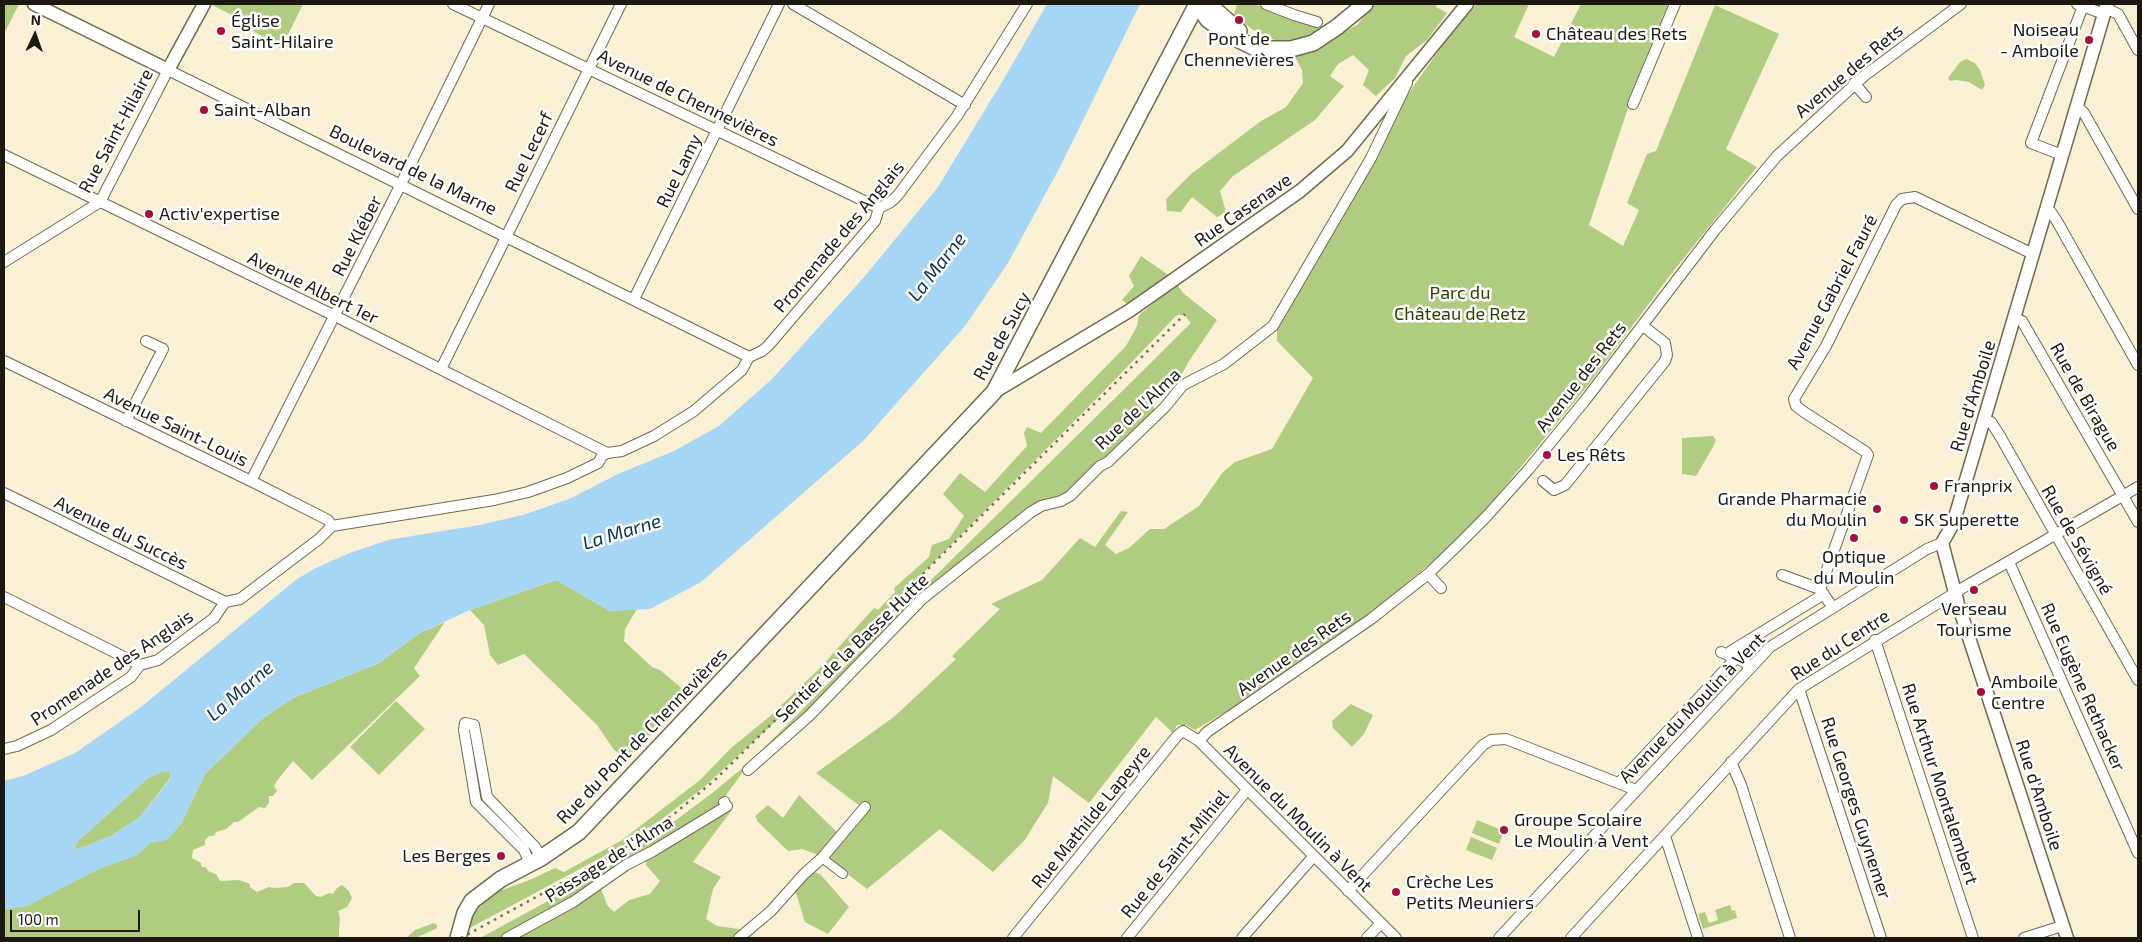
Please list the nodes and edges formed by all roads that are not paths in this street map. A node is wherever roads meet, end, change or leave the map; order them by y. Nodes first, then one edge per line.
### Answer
1 (34, 4) edge
2 (204, 4) edge
3 (454, 4) edge
4 (489, 4) edge
5 (621, 4) edge
6 (779, 4) edge
7 (795, 4) edge
8 (1027, 4) edge
9 (1197, 4) edge
10 (1266, 4) edge
11 (1365, 4) edge
12 (1467, 4) edge
13 (1675, 4) edge
14 (1961, 4) edge
15 (2080, 5) edge
16 (2106, 9) edge
17 (482, 18) junction
18 (1317, 22) dead end
19 (2138, 50) edge
20 (589, 69) junction
21 (168, 70) junction
22 (1407, 75) junction
23 (1854, 84) junction
24 (1866, 97) dead end
25 (1633, 104) dead end
26 (965, 105) junction
27 (2077, 106) junction
28 (717, 130) junction
29 (4, 155) edge
30 (2062, 155) junction
31 (401, 184) junction
32 (100, 202) junction
33 (879, 208) junction
34 (2138, 209) edge
35 (2046, 210) junction
36 (506, 236) junction
37 (2033, 254) junction
38 (4, 262) edge
39 (634, 299) junction
40 (335, 316) junction
41 (2015, 318) junction
42 (1643, 326) junction
43 (146, 341) dead end
44 (749, 356) junction
45 (4, 361) edge
46 (2138, 365) edge
47 (440, 369) junction
48 (994, 392) junction
49 (1984, 420) junction
50 (126, 421) junction
51 (607, 453) junction
52 (1100, 466) joint
53 (251, 481) junction
54 (1543, 481) dead end
55 (2138, 487) edge
56 (4, 494) edge
57 (2123, 495) junction
58 (2138, 522) edge
59 (332, 526) junction
60 (2055, 534) junction
61 (1942, 543) junction
62 (2009, 562) junction
63 (1428, 574) junction
64 (1782, 575) dead end
65 (1441, 588) dead end
66 (1822, 591) junction
67 (1955, 592) junction
68 (4, 597) edge
69 (225, 602) junction
70 (1833, 608) junction
71 (1875, 640) junction
72 (746, 655) joint
73 (1728, 656) junction
74 (140, 665) junction
75 (1750, 667) junction
76 (2138, 680) edge
77 (1799, 689) junction
78 (1198, 741) junction
79 (4, 749) edge
80 (1731, 762) junction
81 (748, 770) dead end
82 (1618, 784) junction
83 (1248, 790) junction
84 (1636, 790) junction
85 (725, 803) dead end
86 (865, 807) dead end
87 (1665, 836) junction
88 (2138, 853) edge
89 (1313, 857) junction
90 (822, 858) junction
91 (535, 861) junction
92 (843, 874) dead end
93 (1348, 892) junction
94 (1381, 924) junction
95 (2062, 926) junction
96 (1695, 936) edge
97 (458, 938) edge
98 (507, 938) edge
99 (740, 938) edge
100 (1013, 938) edge
101 (1127, 938) edge
102 (1242, 938) edge
103 (1367, 938) edge
104 (1396, 938) edge
105 (1499, 938) edge
106 (1572, 938) edge
107 (1790, 938) edge
108 (1881, 938) edge
109 (1973, 938) edge
110 (2024, 938) edge
111 (2067, 938) edge

1 - 21 street, Boulevard de la Marne
2 - 21 street, Rue Saint-Hilaire
3 - 17 street, Avenue de Chennevières
4 - 17 street, Rue Kléber
5 - 20 street, Rue Lecerf
6 - 28 street, Rue Lamy
7 - 26 street
8 - 26 street, Promenade des Anglais
9 - 11 main road
9 - 48 main road, Rue de Sucy
10 - 18 street
12 - 22 street, Rue Casenave
13 - 25 street
14 - 23 street, Avenue des Rets
15 - 16 street
15 - 30 street
16 - 19 street
16 - 27 street, Rue d'Amboile
17 - 20 street, Avenue de Chennevières
17 - 31 street, Rue Kléber
20 - 28 street, Avenue de Chennevières
20 - 36 street, Rue Lecerf
21 - 31 street, Boulevard de la Marne
21 - 32 street, Rue Saint-Hilaire
22 - 48 street, Rue Casenave
22 - 52 street, Rue de l'Alma
23 - 24 street
23 - 42 street, Avenue des Rets
26 - 33 street, Promenade des Anglais
27 - 30 street, Rue d'Amboile
27 - 34 street
28 - 33 street, Avenue de Chennevières
28 - 39 street, Rue Lamy
29 - 32 street, Avenue Albert 1er
30 - 35 street, Rue d'Amboile
31 - 36 street, Boulevard de la Marne
31 - 40 street, Rue Kléber
32 - 38 street, Rue Saint-Hilaire
32 - 40 street, Avenue Albert 1er
33 - 44 street, Promenade des Anglais
35 - 37 street, Rue d'Amboile
35 - 46 street
36 - 39 street, Boulevard de la Marne
36 - 47 street, Rue Lecerf
37 - 41 street, Rue d'Amboile
37 - 66 street, Avenue Gabriel Fauré
39 - 44 street, Boulevard de la Marne
40 - 47 street, Avenue Albert 1er
40 - 53 street, Rue Kléber
41 - 49 street, Rue d'Amboile
41 - 57 street, Rue de Birague
42 - 54 street
42 - 63 street, Avenue des Rets
43 - 50 street
44 - 51 street, Promenade des Anglais
45 - 50 street, Avenue Saint-Louis
47 - 51 street, Avenue Albert 1er
48 - 72 main road, Rue de Sucy
49 - 60 street, Rue de Sévigné
49 - 61 street, Rue d'Amboile
50 - 53 street, Avenue Saint-Louis
51 - 59 street, Promenade des Anglais
52 - 81 street, Sentier de la Basse Hutte
53 - 59 street, Avenue Saint-Louis
55 - 57 street, Rue du Centre
56 - 69 street, Avenue du Succès
57 - 58 street, Rue de Birague
57 - 60 street, Rue du Centre
59 - 69 street, Promenade des Anglais
60 - 62 street, Rue du Centre
60 - 76 street, Rue de Sévigné
61 - 67 street, Rue d'Amboile
61 - 70 street, Avenue du Moulin à Vent
62 - 67 street, Rue du Centre
62 - 88 street, Rue Eugène Rethacker
63 - 65 street
63 - 78 street, Avenue des Rets
64 - 66 street
66 - 70 street
66 - 73 street
67 - 71 street, Rue du Centre
67 - 95 street, Rue d'Amboile
68 - 74 street
69 - 74 street, Promenade des Anglais
70 - 75 street, Avenue du Moulin à Vent
71 - 77 street, Rue du Centre
71 - 109 street, Rue Arthur Montalembert
72 - 91 main road, Rue du Pont de Chennevières
73 - 75 street
73 - 82 street
74 - 79 street, Promenade des Anglais
75 - 84 street, Avenue du Moulin à Vent
77 - 80 street, Rue du Centre
77 - 108 street, Rue Georges Guynemer
78 - 83 street, Avenue du Moulin à Vent
78 - 100 street, Rue Mathilde Lapeyre
80 - 87 street, Rue du Centre
80 - 107 street
82 - 84 street
82 - 93 street
83 - 89 street, Avenue du Moulin à Vent
83 - 101 street, Rue de Saint-Mihiel
84 - 105 street, Avenue du Moulin à Vent
85 - 98 street, Passage de l'Alma
86 - 90 street
87 - 96 street
87 - 106 street, Rue du Centre
89 - 93 street, Avenue du Moulin à Vent
89 - 102 street
90 - 92 street
90 - 99 street
91 - 91 street
91 - 97 main road, Rue du Pont de Chennevières
93 - 94 street, Avenue du Moulin à Vent
94 - 103 street
94 - 104 street, Avenue du Moulin à Vent
95 - 110 street
95 - 111 street, Rue d'Amboile

